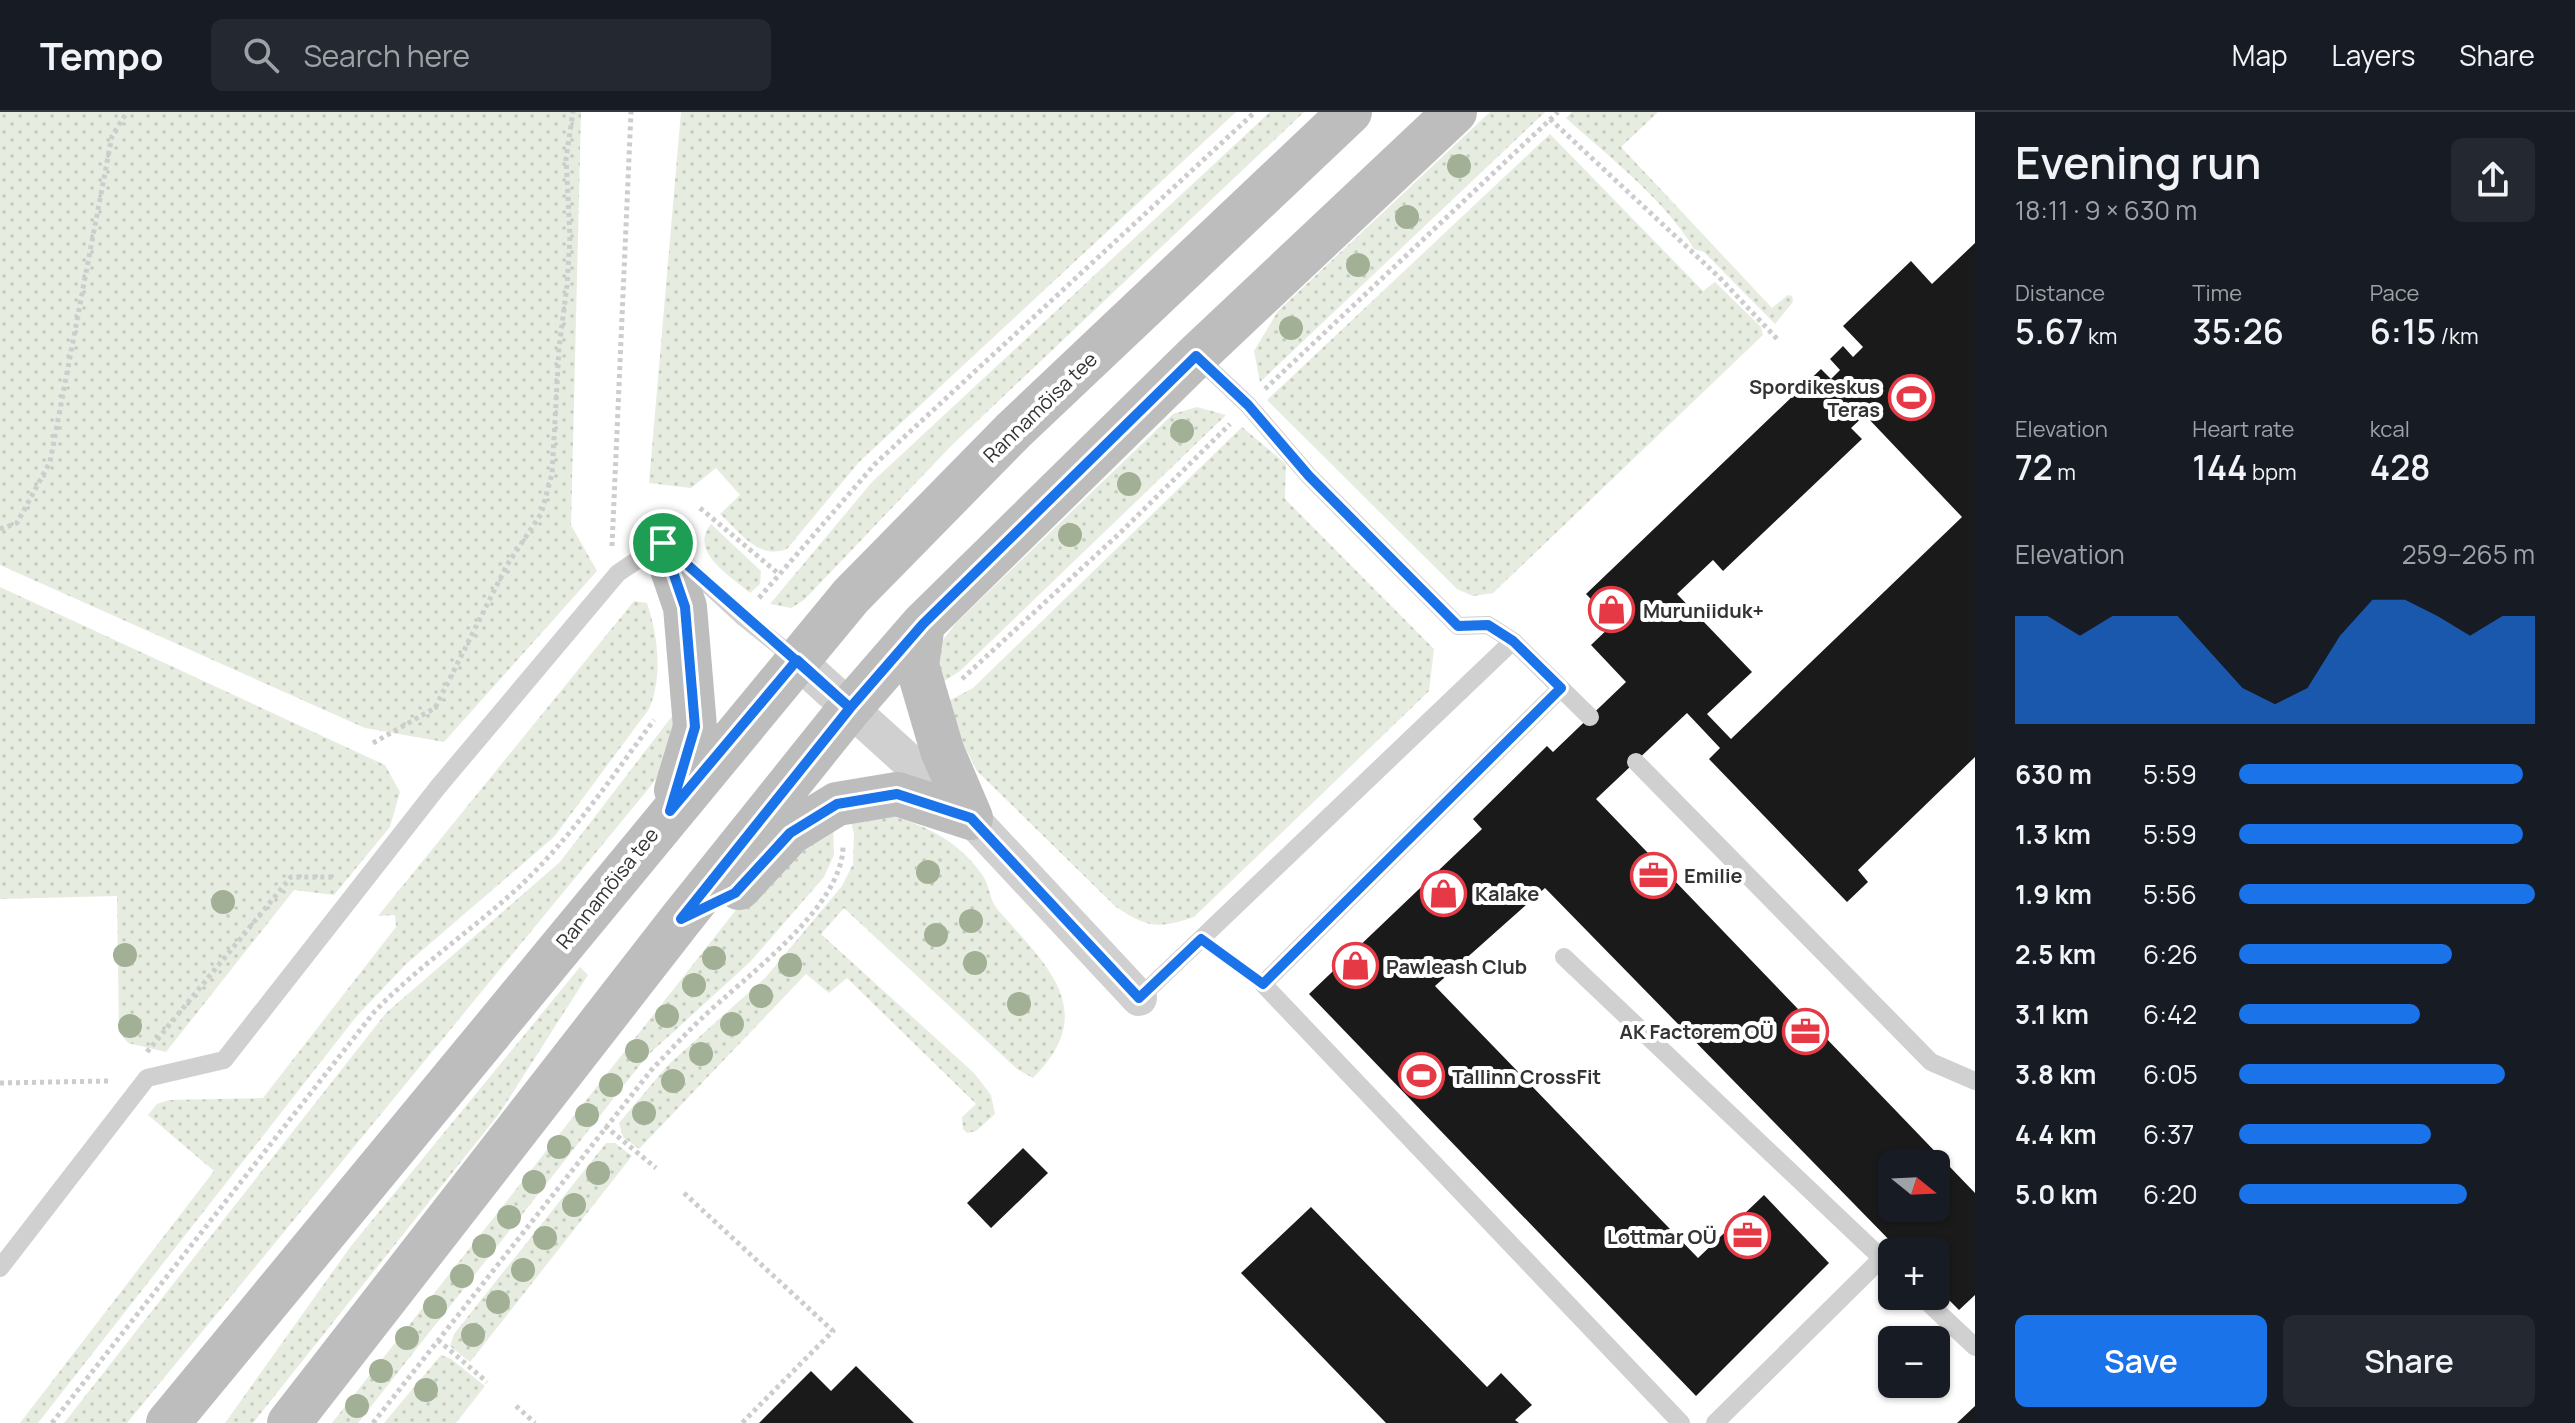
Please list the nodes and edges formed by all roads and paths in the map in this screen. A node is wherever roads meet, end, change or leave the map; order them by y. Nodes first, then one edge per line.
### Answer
1 (127, 112) edge
2 (573, 112) edge
3 (631, 112) edge
4 (1255, 112) edge
5 (1455, 112) edge
6 (1558, 112) edge
7 (1336, 119) edge
8 (1550, 119) junction
9 (1779, 341) dead end
10 (1196, 356) junction
11 (1265, 388) dead end
12 (1233, 421) dead end
13 (700, 508) dead end
14 (0, 529) edge
15 (663, 543) junction
16 (618, 573) junction
17 (779, 574) junction
18 (758, 599) dead end
19 (923, 624) junction
20 (1513, 641) junction
21 (797, 660) junction
22 (952, 686) dead end
23 (1561, 688) junction
24 (850, 708) junction
25 (659, 712) dead end
26 (1590, 717) dead end
27 (373, 743) dead end
28 (1636, 762) dead end
29 (670, 811) junction
30 (971, 818) junction
31 (843, 838) dead end
32 (681, 919) junction
33 (1201, 939) junction
34 (1564, 957) dead end
35 (1263, 984) junction
36 (1139, 998) joint
37 (108, 1081) dead end
38 (1975, 1081) edge
39 (0, 1083) edge
40 (605, 1126) junction
41 (656, 1168) dead end
42 (684, 1193) dead end
43 (321, 1234) junction
44 (1878, 1254) edge
45 (0, 1268) edge
46 (1878, 1271) edge
47 (1936, 1310) edge
48 (438, 1340) junction
49 (1975, 1347) edge
50 (487, 1382) dead end
51 (516, 1406) dead end
52 (52, 1423) edge
53 (168, 1423) edge
54 (207, 1423) edge
55 (289, 1423) edge
56 (373, 1423) edge
57 (535, 1423) edge
58 (742, 1423) edge
59 (1681, 1423) edge
60 (1715, 1423) edge

1 - 14 path
2 - 27 path
3 - 16 path
4 - 17 path
5 - 10 main road
6 - 8 path
7 - 21 main road, Rannamõisa tee
8 - 9 path
8 - 11 path
10 - 19 main road
10 - 20 lane
12 - 22 path
13 - 17 path
15 - 16 lane
15 - 21 lane
15 - 29 main road
16 - 45 lane
17 - 18 path
19 - 24 main road
19 - 30 main road
20 - 23 lane
20 - 33 lane
21 - 24 street
21 - 29 main road, Rannamõisa tee
23 - 26 lane
23 - 35 lane
24 - 30 street
24 - 32 main road
25 - 52 path
28 - 38 lane
29 - 43 main road, Rannamõisa tee
30 - 32 main road
30 - 36 street
31 - 40 path
32 - 55 main road
33 - 35 path
33 - 36 lane
34 - 44 lane
35 - 59 lane
37 - 39 path
40 - 41 path
40 - 48 path
42 - 58 path
43 - 53 main road, Rannamõisa tee
43 - 54 main road
46 - 60 lane
47 - 49 lane
48 - 50 path
48 - 56 path
51 - 57 path

